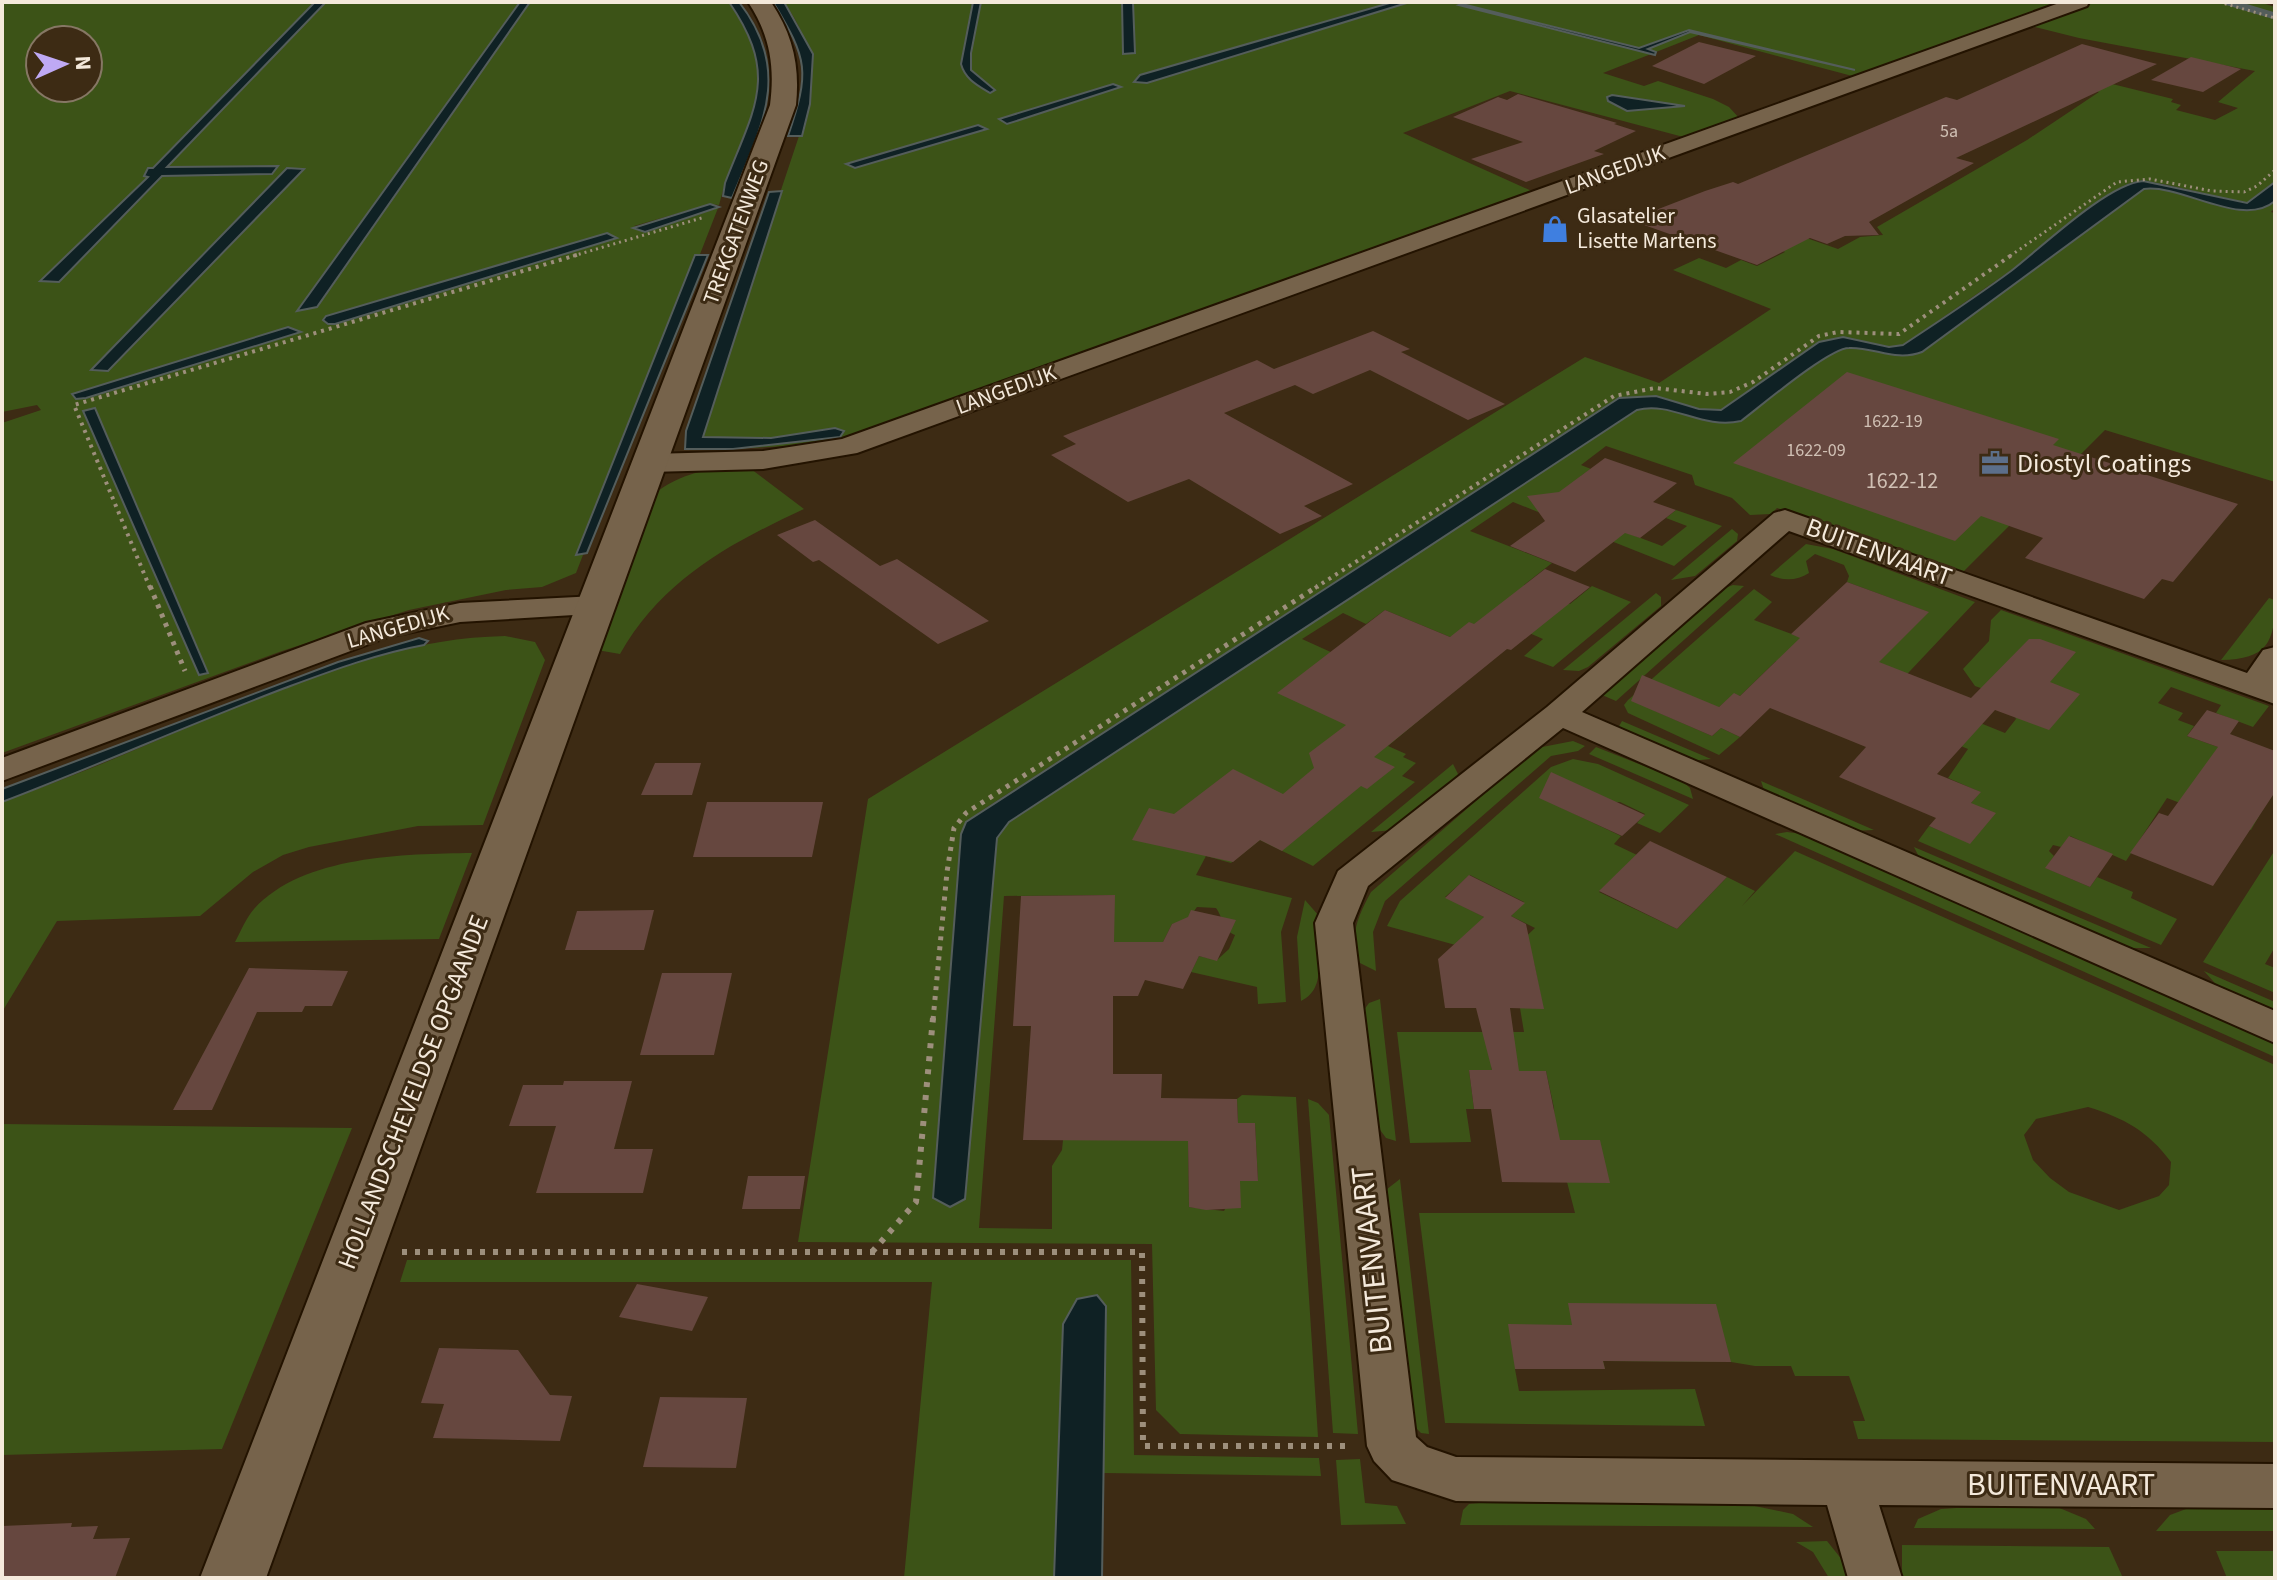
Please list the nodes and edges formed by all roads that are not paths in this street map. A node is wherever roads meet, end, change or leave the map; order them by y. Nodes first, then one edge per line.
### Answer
1 (759, 2) edge
2 (2080, 2) edge
3 (650, 463) junction
4 (596, 606) junction
5 (2268, 679) edge
6 (1559, 714) junction
7 (2, 770) edge
8 (2275, 1028) edge
9 (1847, 1484) junction
10 (2275, 1486) edge
11 (233, 1578) edge
12 (1875, 1578) edge

1 - 3 street, TREKGATENWEG
2 - 3 street, LANGEDIJK
3 - 4 street
4 - 7 street, LANGEDIJK
4 - 11 street, HOLLANDSCHEVELDSE OPGAANDE
5 - 6 street, BUITENVAART
6 - 8 street
6 - 9 street, BUITENVAART
9 - 10 street, BUITENVAART
9 - 12 street

